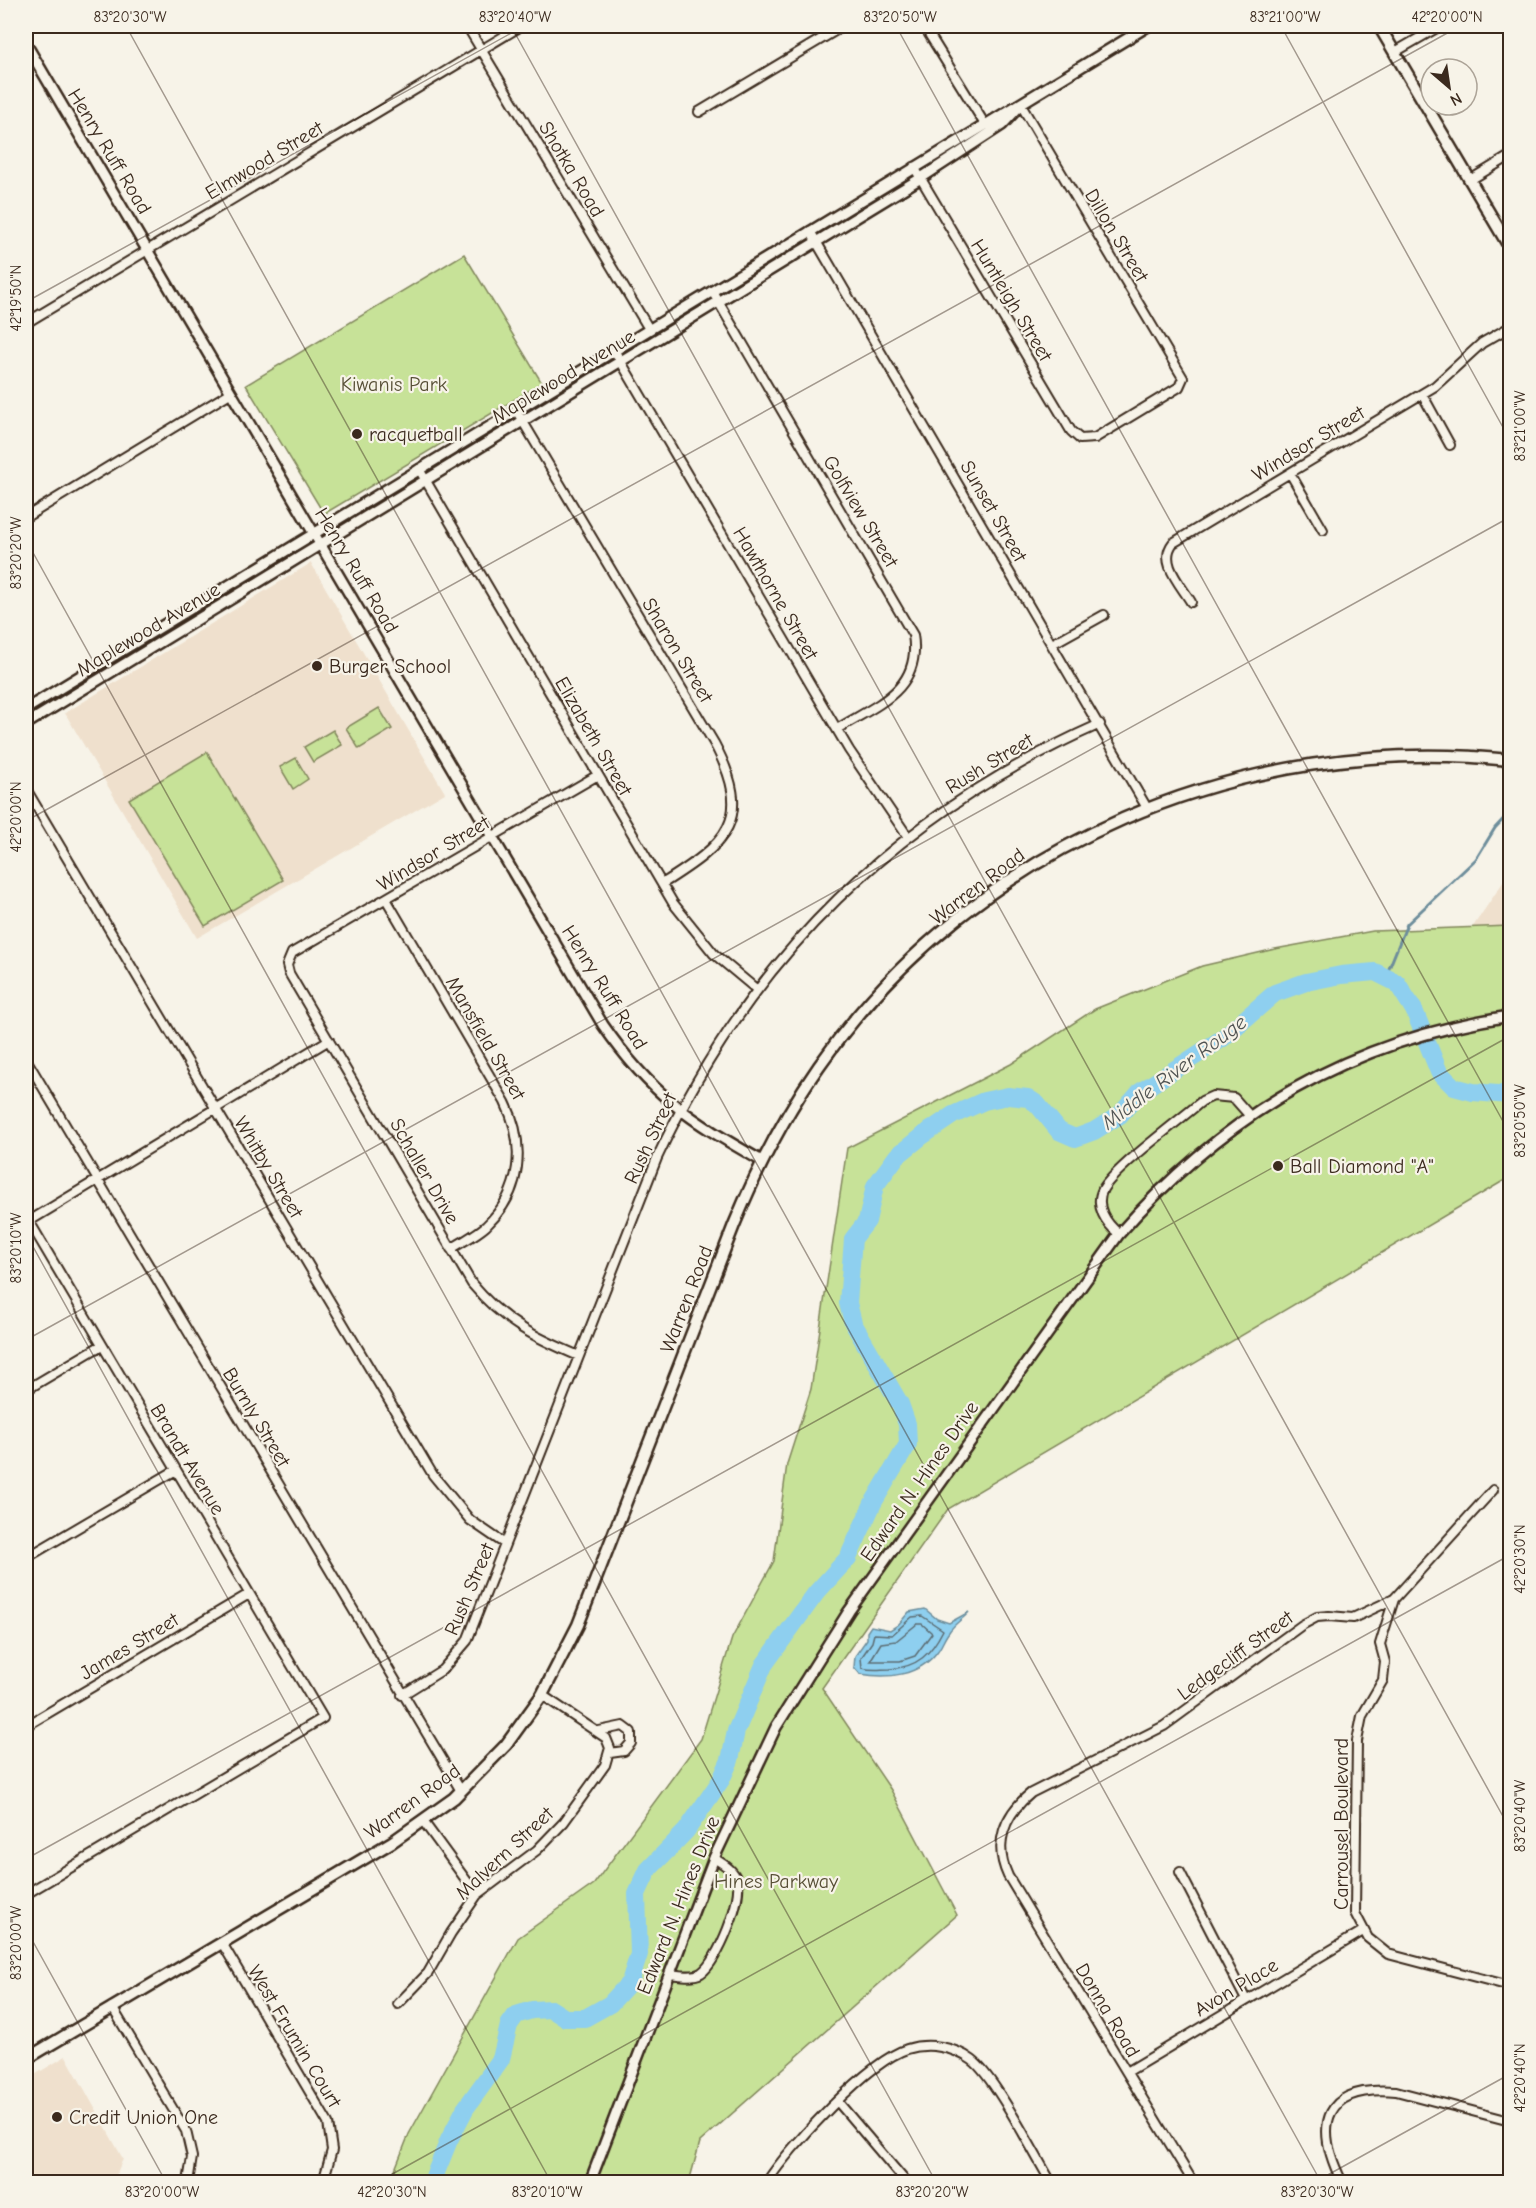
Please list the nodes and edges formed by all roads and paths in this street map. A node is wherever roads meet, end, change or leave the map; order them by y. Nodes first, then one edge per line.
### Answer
1 (467, 26) edge
2 (521, 26) edge
3 (843, 26) edge
4 (924, 26) edge
5 (1148, 26) edge
6 (1379, 26) edge
7 (1440, 26) edge
8 (26, 44) edge
9 (481, 49) junction
10 (1395, 52) junction
11 (1021, 105) junction
12 (699, 112) dead end
13 (984, 123) junction
14 (1510, 156) edge
15 (914, 167) junction
16 (921, 178) junction
17 (1470, 180) junction
18 (810, 231) junction
19 (817, 242) junction
20 (1510, 248) edge
21 (147, 249) junction
22 (712, 291) junction
23 (719, 303) junction
24 (26, 323) edge
25 (1510, 327) edge
26 (649, 328) junction
27 (614, 350) junction
28 (621, 362) junction
29 (230, 393) junction
30 (1422, 394) junction
31 (516, 410) junction
32 (523, 422) junction
33 (1089, 440) joint
34 (1450, 445) dead end
35 (419, 469) junction
36 (1290, 473) junction
37 (426, 481) junction
38 (26, 517) edge
39 (1323, 530) dead end
40 (314, 533) junction
41 (321, 545) junction
42 (249, 573) junction
43 (256, 584) junction
44 (1191, 602) dead end
45 (1104, 615) dead end
46 (1052, 644) junction
47 (26, 709) edge
48 (26, 724) edge
49 (1100, 724) junction
50 (837, 729) junction
51 (1510, 760) edge
52 (598, 775) junction
53 (26, 789) edge
54 (1148, 808) junction
55 (494, 836) junction
56 (908, 837) junction
57 (662, 884) junction
58 (386, 899) junction
59 (287, 961) joint
60 (756, 989) junction
61 (1510, 1016) edge
62 (329, 1040) junction
63 (26, 1059) edge
64 (215, 1108) junction
65 (679, 1110) junction
66 (1249, 1115) junction
67 (762, 1161) junction
68 (97, 1179) junction
69 (26, 1220) edge
70 (1119, 1233) junction
71 (451, 1249) junction
72 (102, 1345) junction
73 (579, 1356) junction
74 (26, 1390) edge
75 (176, 1470) junction
76 (1493, 1490) dead end
77 (505, 1544) junction
78 (26, 1558) edge
79 (249, 1594) junction
80 (1394, 1599) junction
81 (402, 1695) junction
82 (542, 1695) junction
83 (26, 1726) edge
84 (599, 1731) junction
85 (610, 1754) junction
86 (461, 1791) junction
87 (423, 1821) junction
88 (1001, 1852) joint
89 (714, 1858) junction
90 (1180, 1872) dead end
91 (26, 1894) edge
92 (477, 1895) junction
93 (1363, 1931) junction
94 (222, 1942) junction
95 (670, 1974) junction
96 (1510, 1986) edge
97 (1246, 2000) junction
98 (398, 2004) dead end
99 (112, 2007) junction
100 (26, 2059) edge
101 (1127, 2072) junction
102 (838, 2102) junction
103 (1510, 2121) edge
104 (188, 2182) edge
105 (323, 2182) edge
106 (590, 2182) edge
107 (767, 2182) edge
108 (906, 2182) edge
109 (1051, 2182) edge
110 (1193, 2182) edge
111 (1342, 2182) edge

1 - 9 street, Shotka Road
2 - 9 street, Elmwood Street
3 - 12 street
4 - 13 street
5 - 11 street, Maplewood Avenue
6 - 10 main road
7 - 10 street
8 - 21 street, Henry Ruff Road
9 - 21 street, Elmwood Street
9 - 26 street, Shotka Road
10 - 17 main road
11 - 13 street, Maplewood Avenue
11 - 16 street, Maplewood Avenue
11 - 33 street, Dillon Street
13 - 15 street, Maplewood Avenue
14 - 17 street
15 - 16 street, Huntleigh Street
15 - 18 street, Maplewood Avenue
16 - 19 street, Maplewood Avenue
16 - 33 street, Huntleigh Street
17 - 20 main road
18 - 19 street, Sunset Street
18 - 22 street, Maplewood Avenue
19 - 23 street, Maplewood Avenue
19 - 46 street, Sunset Street
21 - 24 street, Elmwood Street
21 - 29 street, Henry Ruff Road
22 - 23 street, Golfview Street
22 - 26 street, Maplewood Avenue
23 - 28 street, Maplewood Avenue
23 - 50 street, Golfview Street
25 - 30 street, Windsor Street
26 - 27 street, Maplewood Avenue
27 - 28 street, Hawthorne Street
27 - 31 street, Maplewood Avenue
28 - 32 street, Maplewood Avenue
28 - 50 street, Hawthorne Street
29 - 38 street
29 - 40 street, Henry Ruff Road
30 - 34 street
30 - 36 street, Windsor Street
31 - 32 street, Sharon Street
31 - 35 street, Maplewood Avenue
32 - 37 street, Maplewood Avenue
32 - 57 street, Sharon Street
35 - 37 street, Elizabeth Street
35 - 40 street, Maplewood Avenue
36 - 39 street
36 - 44 street, Windsor Street
37 - 41 street, Maplewood Avenue
37 - 52 street, Elizabeth Street
40 - 41 street, Henry Ruff Road
40 - 42 street, Maplewood Avenue
41 - 43 street, Maplewood Avenue
41 - 55 street, Henry Ruff Road
42 - 43 street
42 - 47 street, Maplewood Avenue
43 - 48 street, Maplewood Avenue
45 - 46 street
46 - 49 street, Sunset Street
49 - 54 street, Sunset Street
49 - 56 street, Rush Street
50 - 56 street, Hawthorne Street
51 - 54 main road, Warren Road
52 - 55 street, Windsor Street
52 - 57 street, Elizabeth Street
53 - 64 street, Whitby Street
54 - 67 main road, Warren Road
55 - 58 street, Windsor Street
55 - 65 street, Henry Ruff Road
56 - 60 street, Rush Street
57 - 60 street, Elizabeth Street
58 - 59 street, Windsor Street
58 - 71 street, Mansfield Street
59 - 62 street, Schaller Drive
60 - 65 street, Rush Street
61 - 66 street, Edward N. Hines Drive
62 - 64 street
62 - 71 street, Schaller Drive
63 - 68 street, Burnly Street
64 - 68 street
64 - 77 street, Whitby Street
65 - 67 street, Henry Ruff Road
65 - 73 street, Rush Street
66 - 70 street, Edward N. Hines Drive
66 - 70 street
67 - 82 main road, Warren Road
68 - 69 street
68 - 81 street, Burnly Street
69 - 72 street, Brandt Avenue
70 - 89 street, Edward N. Hines Drive
71 - 73 street, Schaller Drive
72 - 74 street
72 - 75 street, Brandt Avenue
73 - 77 street, Rush Street
75 - 78 street
75 - 79 street, Brandt Avenue
76 - 80 street, Ledgecliff Street
77 - 81 street, Rush Street
79 - 83 street, James Street
79 - 91 street, Brandt Avenue
80 - 88 street, Ledgecliff Street
80 - 93 street, Carrousel Boulevard
81 - 86 street, Burnly Street
82 - 84 street
82 - 86 main road, Warren Road
84 - 85 street
84 - 85 street, Malvern Street
85 - 92 street, Malvern Street
86 - 87 main road, Warren Road
87 - 92 street
87 - 94 main road, Warren Road
88 - 101 street, Donna Road
89 - 95 street, Edward N. Hines Drive
89 - 95 street
90 - 97 street
92 - 98 street, Malvern Street
93 - 96 street, Carrousel Boulevard
93 - 97 street, Avon Place
94 - 99 main road, Warren Road
94 - 105 street, West Frumin Court
95 - 106 street, Edward N. Hines Drive
97 - 101 street, Avon Place
99 - 100 main road, Warren Road
99 - 104 street
101 - 110 street, Donna Road
102 - 107 street
102 - 108 street
102 - 109 street
103 - 111 street

